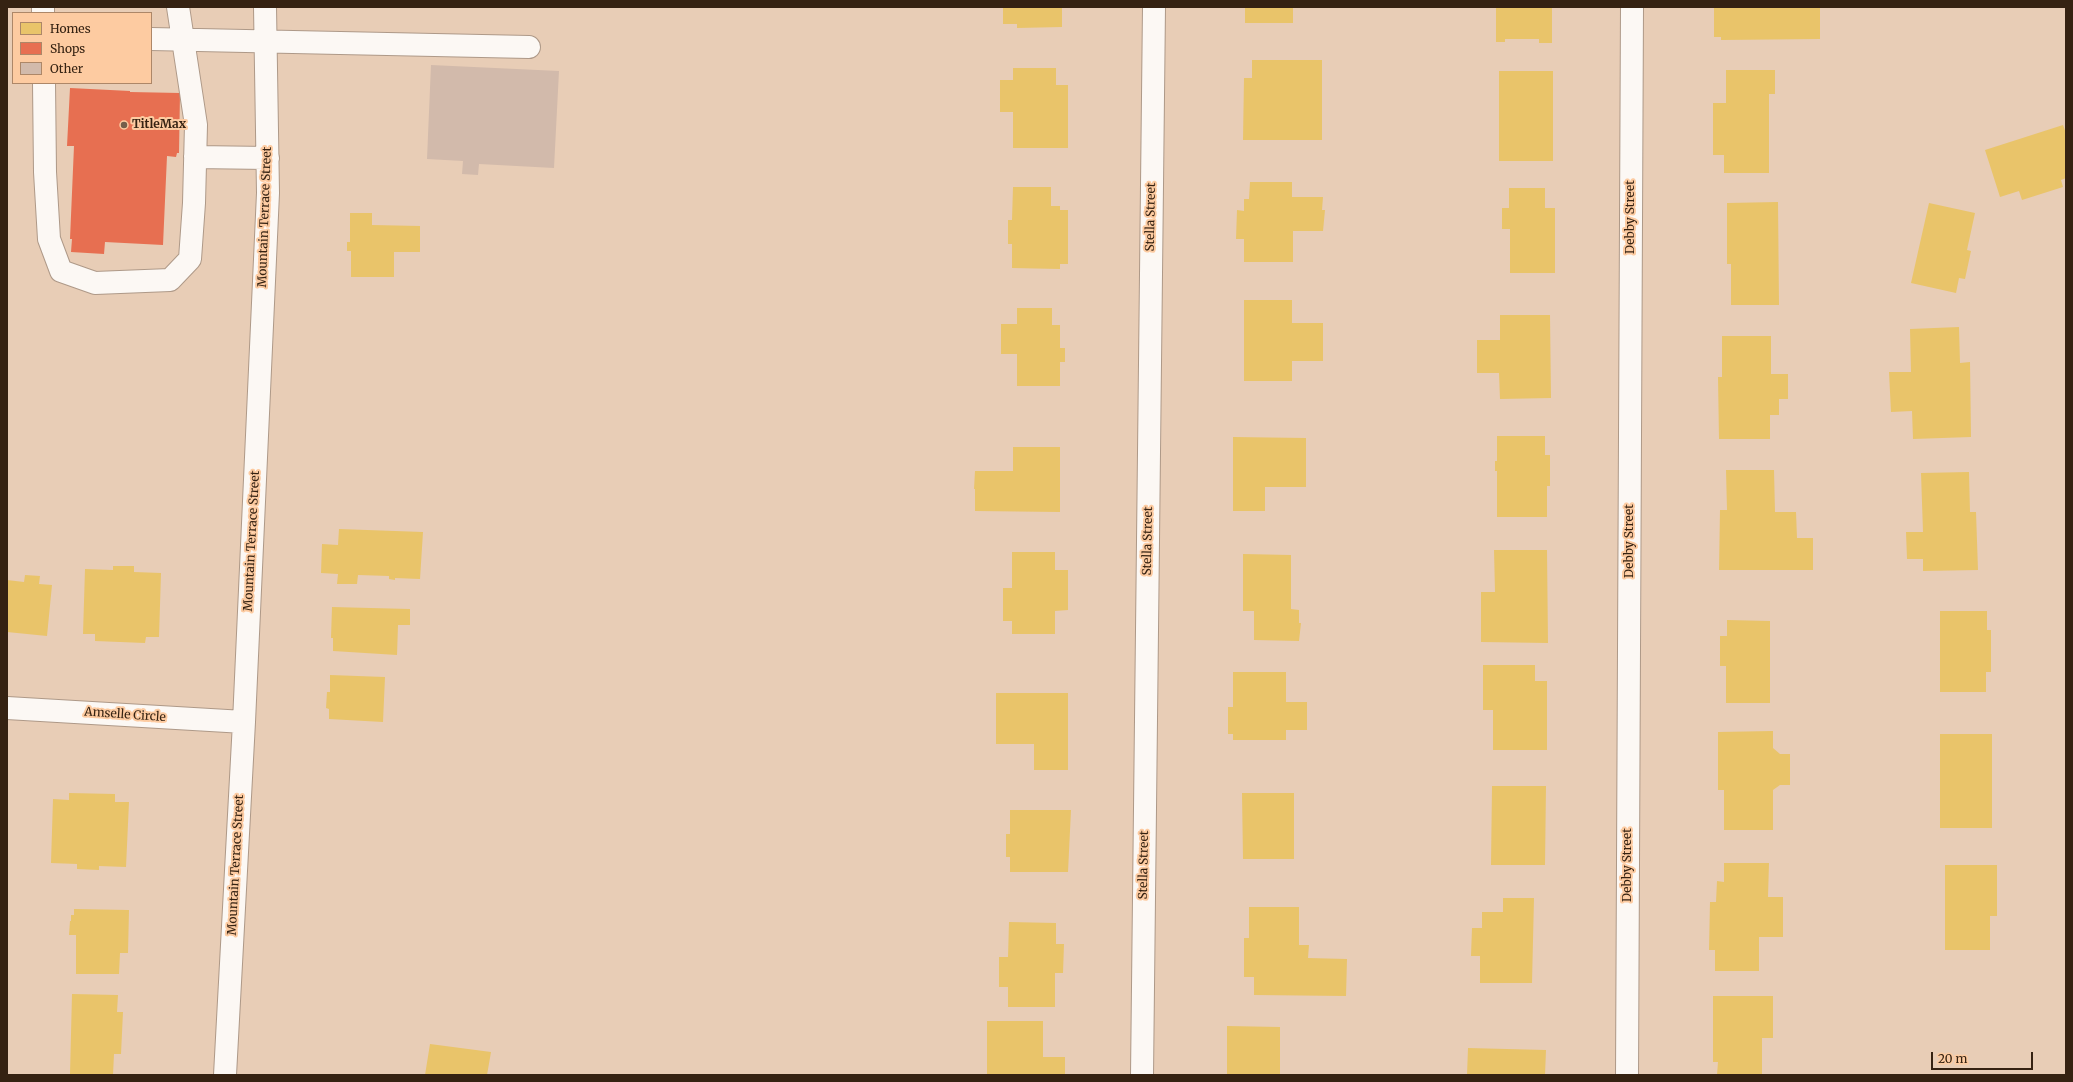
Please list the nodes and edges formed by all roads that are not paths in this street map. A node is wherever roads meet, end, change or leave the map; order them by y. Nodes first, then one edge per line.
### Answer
1 (178, 7) edge
2 (265, 7) edge
3 (1154, 7) edge
4 (1632, 7) edge
5 (152, 39) edge
6 (183, 39) junction
7 (267, 40) junction
8 (529, 46) dead end
9 (44, 84) edge
10 (195, 157) junction
11 (268, 158) junction
12 (7, 708) edge
13 (244, 722) junction
14 (225, 1075) edge
15 (1142, 1075) edge
16 (1627, 1075) edge

1 - 6 street
2 - 7 street, Mountain Terrace Street
3 - 15 street, Stella Street
4 - 16 street, Debby Street
5 - 6 street
6 - 7 street
6 - 10 street
7 - 8 street
7 - 11 street, Mountain Terrace Street
9 - 10 street
10 - 11 street
11 - 13 street, Mountain Terrace Street
12 - 13 street, Amselle Circle
13 - 14 street, Mountain Terrace Street

